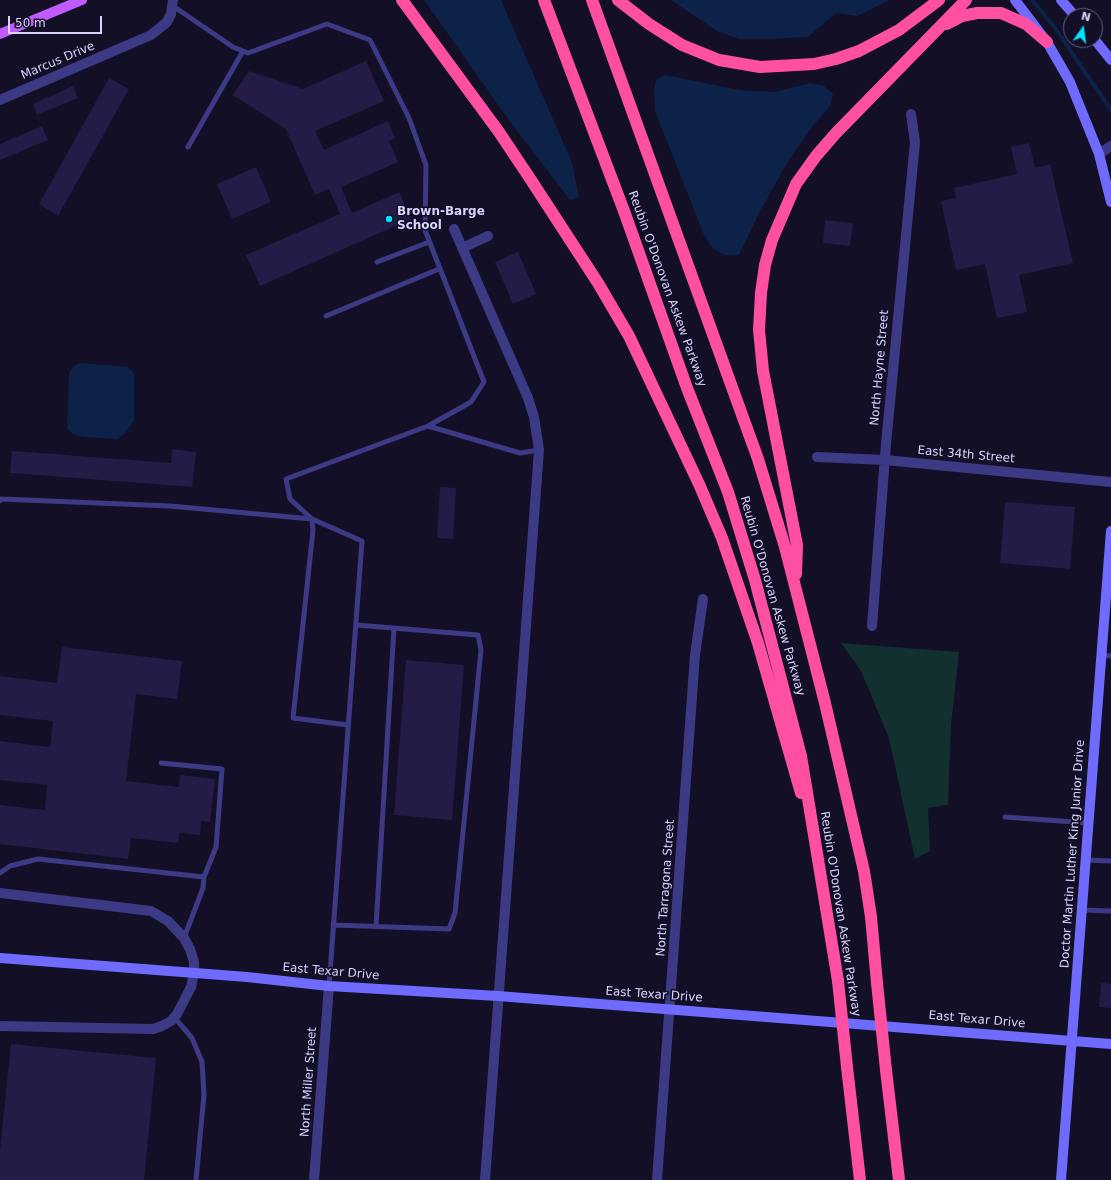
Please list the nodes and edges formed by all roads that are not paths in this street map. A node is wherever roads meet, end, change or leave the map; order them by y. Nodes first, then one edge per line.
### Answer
1 (82, 0) edge
2 (402, 0) edge
3 (544, 0) edge
4 (592, 0) edge
5 (618, 0) edge
6 (927, 0) edge
7 (939, 0) edge
8 (966, 0) edge
9 (1015, 0) edge
10 (1061, 0) edge
11 (173, 3) edge
12 (1068, 8) edge
13 (937, 29) junction
14 (899, 30) junction
15 (0, 34) edge
16 (1046, 42) junction
17 (1101, 48) edge
18 (243, 51) junction
19 (1111, 60) edge
20 (0, 100) edge
21 (911, 114) dead end
22 (1111, 146) edge
23 (188, 147) dead end
24 (1099, 154) junction
25 (1111, 202) edge
26 (454, 229) dead end
27 (488, 236) dead end
28 (429, 242) junction
29 (462, 248) junction
30 (377, 262) dead end
31 (439, 269) junction
32 (326, 316) dead end
33 (428, 426) junction
34 (539, 450) junction
35 (818, 457) dead end
36 (885, 460) junction
37 (1111, 482) edge
38 (0, 502) edge
39 (312, 519) junction
40 (1111, 531) edge
41 (795, 587) junction
42 (703, 599) dead end
43 (356, 625) junction
44 (872, 626) dead end
45 (394, 628) junction
46 (1106, 656) edge
47 (348, 725) junction
48 (161, 763) dead end
49 (1005, 817) dead end
50 (1088, 823) junction
51 (817, 848) junction
52 (1086, 860) junction
53 (1111, 861) edge
54 (0, 873) edge
55 (204, 877) junction
56 (0, 893) edge
57 (1082, 910) junction
58 (1111, 911) edge
59 (333, 925) junction
60 (376, 926) junction
61 (184, 938) junction
62 (0, 958) edge
63 (194, 973) junction
64 (329, 986) junction
65 (498, 996) junction
66 (670, 1009) junction
67 (174, 1017) junction
68 (0, 1026) edge
69 (1072, 1041) junction
70 (1111, 1044) edge
71 (196, 1180) edge
72 (314, 1180) edge
73 (485, 1180) edge
74 (657, 1180) edge
75 (860, 1180) edge
76 (898, 1180) edge
77 (1061, 1180) edge

1 - 15 main road
2 - 51 highway
3 - 51 highway, Reubin O'Donovan Askew Parkway
4 - 41 highway, Reubin O'Donovan Askew Parkway
5 - 14 highway
6 - 14 highway
7 - 14 highway
8 - 13 highway
9 - 16 main road
10 - 12 main road
11 - 18 lane
11 - 20 street, Marcus Drive
13 - 16 highway
13 - 41 highway
16 - 24 main road
17 - 19 main road
18 - 23 lane
18 - 28 lane
21 - 36 street, North Hayne Street
22 - 24 street
24 - 25 main road
26 - 29 street
27 - 29 street
28 - 30 lane
28 - 31 lane
29 - 34 street
31 - 32 lane
31 - 33 lane
33 - 34 lane
33 - 39 lane
34 - 65 street
35 - 36 street, East 34th Street
36 - 37 street, East 34th Street
36 - 44 street, North Hayne Street
38 - 39 lane
39 - 43 lane
39 - 47 lane
40 - 46 main road, Doctor Martin Luther King Junior Drive
41 - 76 highway, Reubin O'Donovan Askew Parkway, bridge
42 - 66 street, North Tarragona Street
43 - 45 lane
43 - 47 lane
45 - 60 lane
45 - 60 lane
46 - 50 main road, Doctor Martin Luther King Junior Drive
47 - 59 lane
48 - 55 lane
49 - 50 lane
50 - 52 main road, Doctor Martin Luther King Junior Drive
51 - 75 highway, Reubin O'Donovan Askew Parkway, bridge
52 - 53 lane
52 - 57 main road, Doctor Martin Luther King Junior Drive
54 - 55 lane
55 - 61 lane
56 - 61 street
57 - 58 lane
57 - 69 main road, Doctor Martin Luther King Junior Drive
59 - 60 lane
59 - 64 lane
61 - 63 street
62 - 63 main road, East Texar Drive
63 - 64 main road, East Texar Drive
63 - 67 street
64 - 65 main road, East Texar Drive
64 - 72 street, North Miller Street
65 - 66 main road, East Texar Drive
65 - 73 street
66 - 69 main road, East Texar Drive
66 - 74 street, North Tarragona Street
67 - 68 street
67 - 71 lane
69 - 70 main road, East Texar Drive
69 - 77 main road, Doctor Martin Luther King Junior Drive

